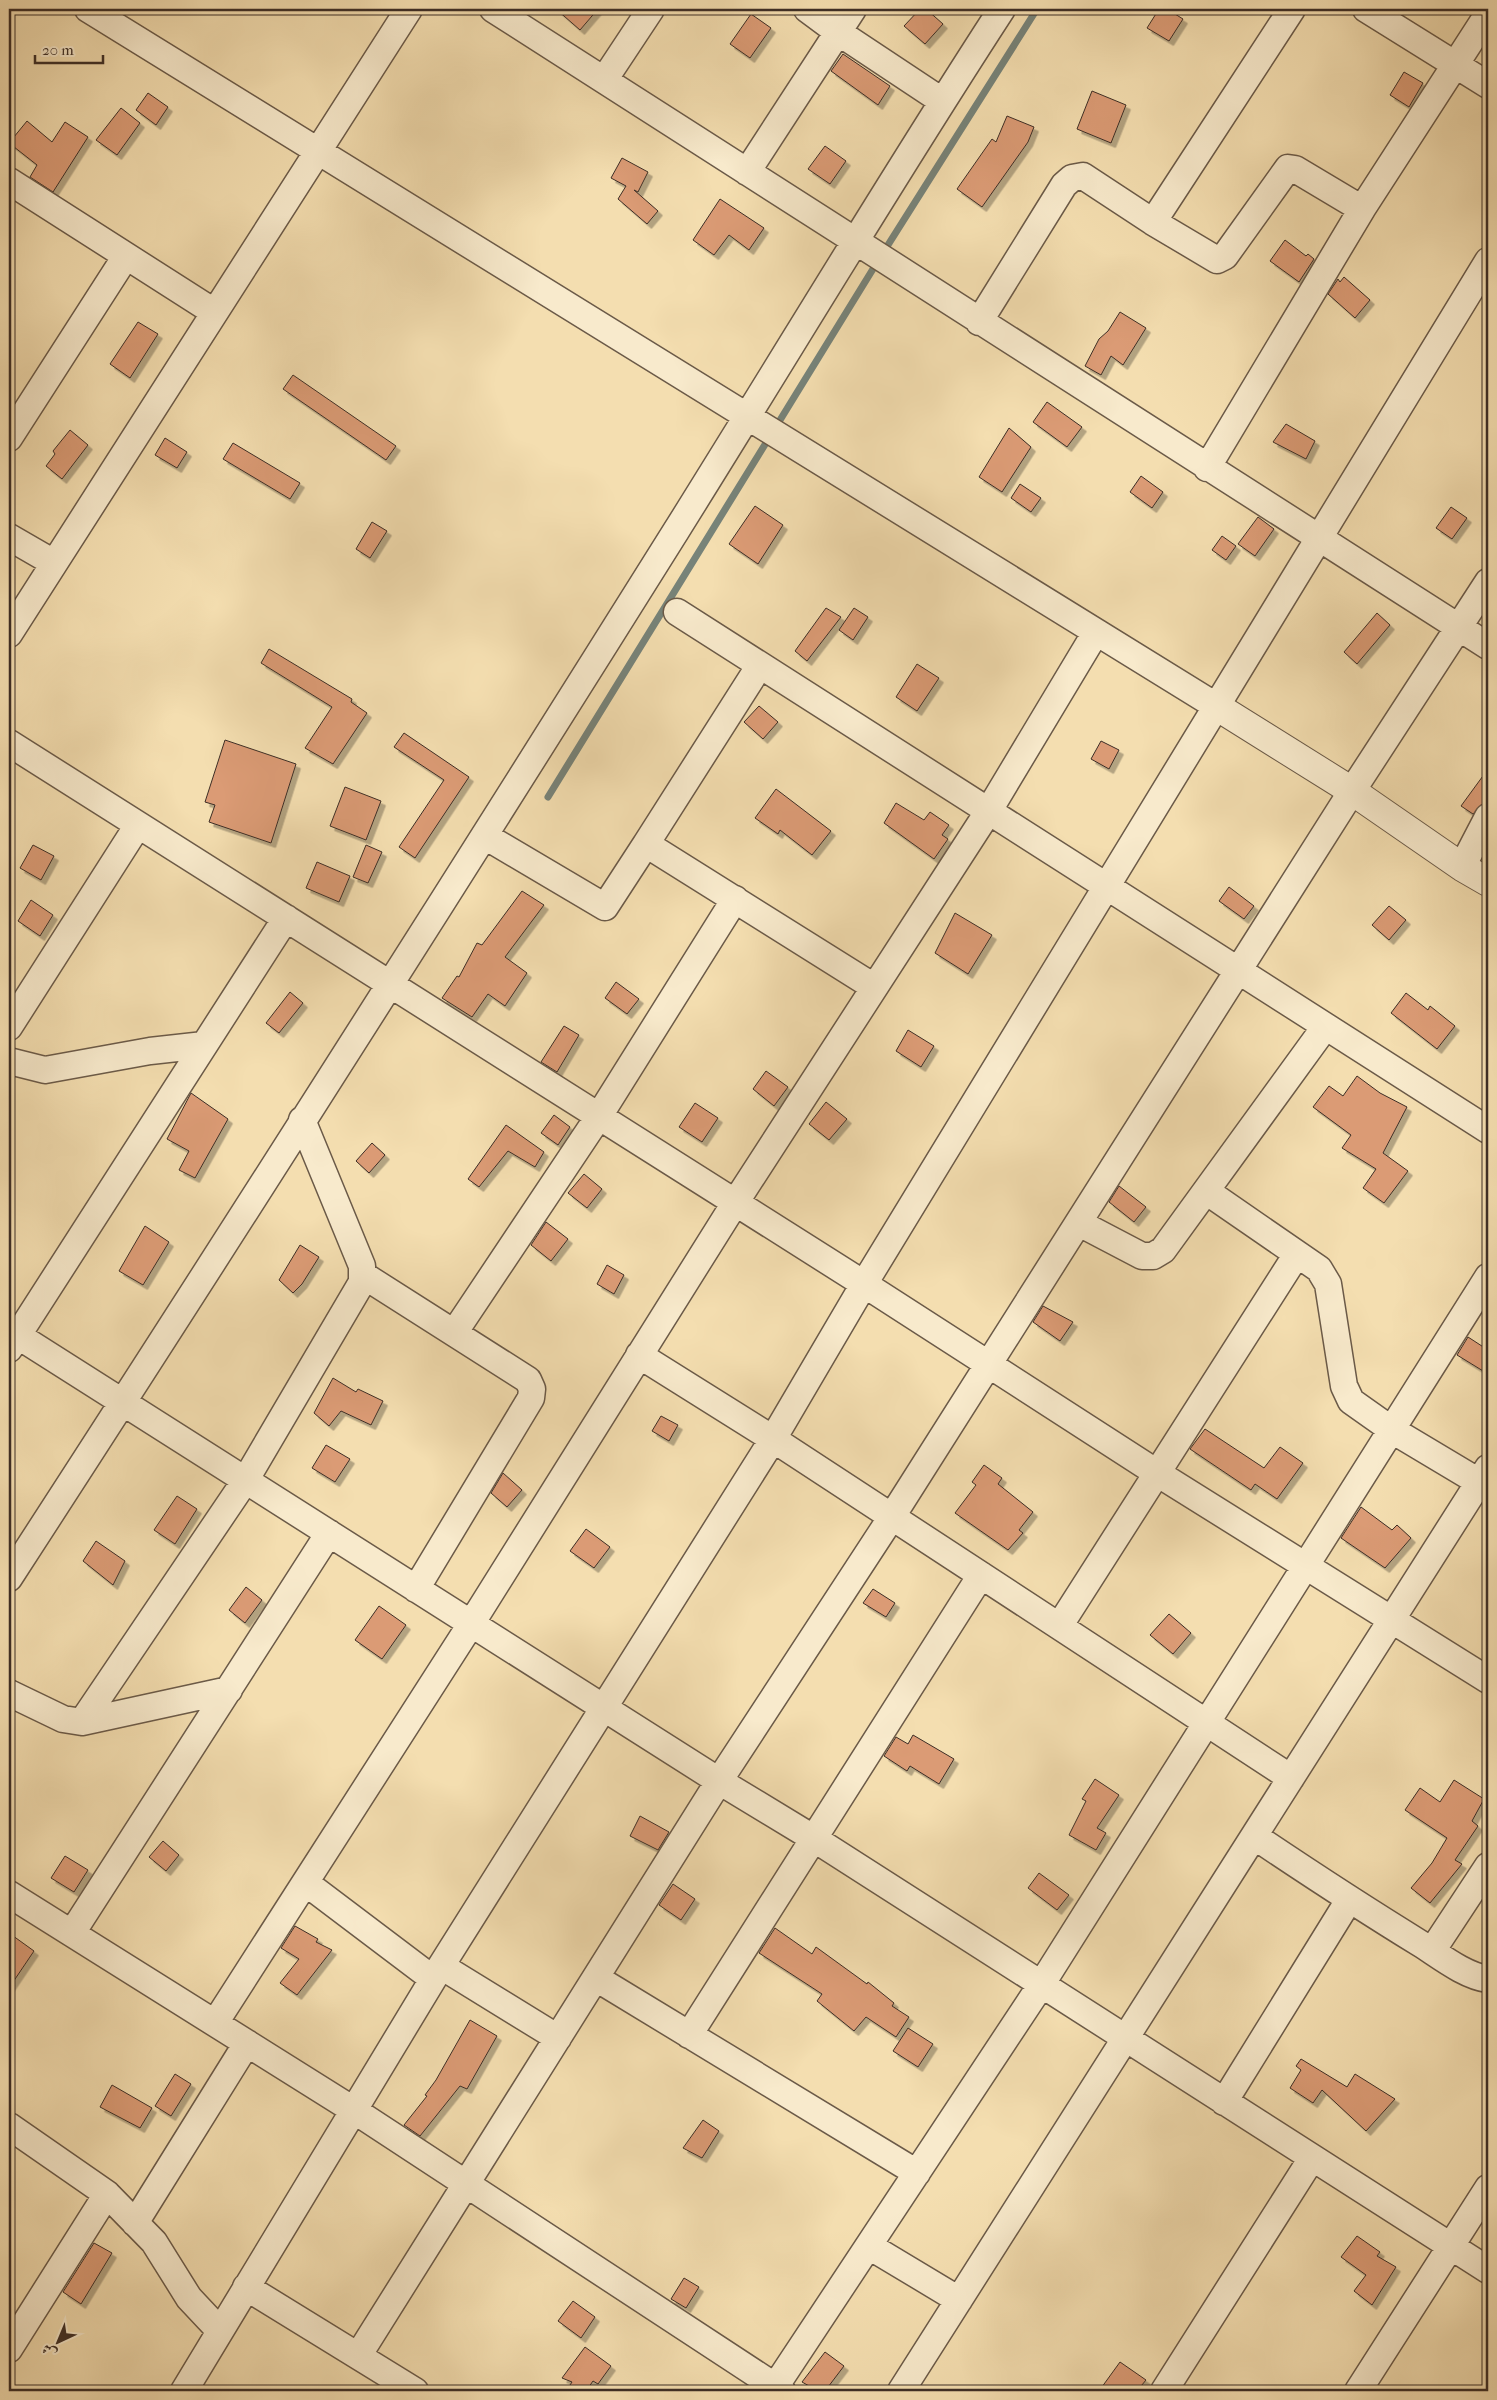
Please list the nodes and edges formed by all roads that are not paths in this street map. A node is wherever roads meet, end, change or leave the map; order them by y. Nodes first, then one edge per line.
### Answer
1 (88, 9) edge
2 (409, 9) edge
3 (493, 9) edge
4 (651, 9) edge
5 (807, 9) edge
6 (852, 9) edge
7 (1002, 9) edge
8 (1292, 9) edge
9 (1366, 9) edge
10 (1488, 14) edge
11 (838, 32) junction
12 (1456, 66) junction
13 (604, 80) junction
14 (1488, 85) edge
15 (942, 101) junction
16 (319, 151) junction
17 (747, 172) junction
18 (9, 181) edge
19 (1362, 209) junction
20 (1153, 222) junction
21 (855, 240) junction
22 (126, 256) junction
23 (1484, 277) edge
24 (214, 312) junction
25 (979, 322) junction
26 (748, 417) junction
27 (9, 438) edge
28 (1207, 468) junction
29 (9, 536) edge
30 (1320, 538) junction
31 (54, 563) junction
32 (1488, 582) edge
33 (676, 612) dead end
34 (1460, 627) junction
35 (1096, 632) junction
36 (9, 634) edge
37 (1488, 646) edge
38 (760, 665) junction
39 (1216, 706) junction
40 (9, 743) edge
41 (1352, 791) junction
42 (988, 812) junction
43 (1488, 817) edge
44 (138, 825) junction
45 (485, 836) junction
46 (646, 844) junction
47 (1462, 867) junction
48 (1488, 882) edge
49 (1105, 887) junction
50 (734, 900) junction
51 (286, 918) junction
52 (1239, 971) junction
53 (389, 984) junction
54 (874, 987) junction
55 (1325, 1026) junction
56 (9, 1027) edge
57 (204, 1045) junction
58 (9, 1061) edge
59 (599, 1116) junction
60 (302, 1120) junction
61 (1488, 1130) edge
62 (1206, 1191) junction
63 (735, 1203) junction
64 (1079, 1223) junction
65 (1297, 1254) junction
66 (363, 1275) junction
67 (1488, 1277) edge
68 (864, 1284) junction
69 (454, 1333) junction
70 (12, 1339) edge
71 (640, 1355) junction
72 (988, 1364) junction
73 (123, 1402) junction
74 (1392, 1430) junction
75 (773, 1439) junction
76 (1157, 1474) junction
77 (1484, 1475) edge
78 (245, 1481) junction
79 (891, 1518) junction
80 (329, 1533) junction
81 (1307, 1565) junction
82 (981, 1575) junction
83 (9, 1578) edge
84 (416, 1589) junction
85 (1392, 1620) junction
86 (471, 1624) junction
87 (1060, 1626) junction
88 (1488, 1680) edge
89 (229, 1690) junction
90 (9, 1694) edge
91 (603, 1708) junction
92 (82, 1722) junction
93 (1207, 1723) junction
94 (1291, 1778) junction
95 (719, 1781) junction
96 (1254, 1836) junction
97 (813, 1838) junction
98 (1488, 1866) edge
99 (306, 1883) junction
100 (9, 1894) edge
101 (1348, 1900) junction
102 (72, 1933) junction
103 (1432, 1951) junction
104 (437, 1972) junction
105 (596, 1978) junction
106 (1488, 1979) edge
107 (1041, 1985) junction
108 (215, 2023) junction
109 (689, 2035) junction
110 (558, 2038) junction
111 (1125, 2039) junction
112 (247, 2043) junction
113 (1224, 2102) junction
114 (355, 2111) junction
115 (9, 2126) edge
116 (1312, 2158) junction
117 (917, 2173) junction
118 (467, 2183) junction
119 (1488, 2188) edge
120 (108, 2194) junction
121 (135, 2223) junction
122 (869, 2246) junction
123 (1451, 2246) junction
124 (1488, 2270) edge
125 (246, 2287) junction
126 (959, 2300) junction
127 (220, 2331) junction
128 (9, 2349) edge
129 (358, 2356) junction
130 (779, 2389) edge
131 (184, 2391) edge
132 (415, 2391) edge
133 (901, 2391) edge
134 (1164, 2391) edge
135 (1358, 2391) edge

1 - 16 street
2 - 16 street
3 - 13 street
4 - 13 street
5 - 11 street
6 - 11 street
7 - 15 street
8 - 20 street
9 - 12 street
10 - 12 street
11 - 15 street
11 - 17 street
12 - 14 street
12 - 19 street
13 - 17 street
15 - 21 street
16 - 24 street
16 - 26 street
17 - 21 street
18 - 22 street
19 - 20 street
19 - 28 street
20 - 25 street
21 - 25 street
21 - 26 street
22 - 24 street
22 - 27 street
23 - 30 street
24 - 31 street
25 - 28 street
26 - 35 street
26 - 45 street
28 - 30 street
29 - 31 street
30 - 34 street
30 - 39 street
31 - 36 street
32 - 34 street
33 - 38 street
34 - 37 street
34 - 41 street
35 - 39 street
35 - 42 street
38 - 42 street
38 - 46 street
39 - 41 street
39 - 49 street
40 - 44 street
41 - 47 street
41 - 52 street
42 - 49 street
42 - 54 street
43 - 47 street
44 - 51 street
44 - 56 street
45 - 46 street
45 - 53 street
46 - 50 street
47 - 48 street
49 - 52 street
49 - 68 street
50 - 54 street
50 - 59 street
51 - 53 street
51 - 57 street
52 - 55 street
52 - 64 street
53 - 59 street
53 - 60 street
54 - 63 street
55 - 61 street
55 - 62 street
57 - 58 street
57 - 70 street
59 - 63 street
59 - 69 street
60 - 66 street
60 - 73 street
62 - 64 street
62 - 65 street
63 - 68 street
63 - 71 street
64 - 72 street
65 - 74 street
65 - 76 street
66 - 69 street
66 - 78 street
67 - 74 street
68 - 72 street
68 - 75 street
69 - 84 street
70 - 73 street
71 - 75 street
71 - 86 street
72 - 76 street
72 - 79 street
73 - 78 street
73 - 83 street
74 - 77 street
74 - 81 street
75 - 79 street
75 - 91 street
76 - 81 street
76 - 87 street
77 - 85 street
78 - 80 street
78 - 92 street
79 - 82 street
79 - 95 street
80 - 84 street
80 - 89 street
81 - 85 street
81 - 93 street
82 - 87 street
82 - 97 street
84 - 86 street
85 - 88 street
85 - 94 street
86 - 91 street
86 - 99 street
87 - 93 street
89 - 92 street
89 - 102 street
90 - 92 street
91 - 95 street
91 - 104 street
93 - 94 street
93 - 107 street
94 - 96 street
95 - 97 street
95 - 105 street
96 - 101 street
96 - 111 street
97 - 107 street
97 - 109 street
98 - 103 street
99 - 104 street
99 - 108 street
100 - 102 street
101 - 103 street
101 - 113 street
102 - 108 street
103 - 106 street
104 - 110 street
104 - 114 street
105 - 109 street
105 - 110 street
107 - 111 street
107 - 117 street
108 - 112 street
109 - 117 street
110 - 118 street
111 - 113 street
111 - 126 street
112 - 114 street
112 - 121 street
113 - 116 street
114 - 118 street
114 - 125 street
115 - 120 street
116 - 123 street
116 - 134 street
117 - 122 street
118 - 129 street
118 - 130 street
119 - 123 street
120 - 121 street
120 - 128 street
121 - 127 street
122 - 126 street
122 - 130 street
123 - 124 street
123 - 135 street
125 - 127 street
125 - 129 street
126 - 133 street
127 - 131 street
129 - 132 street

